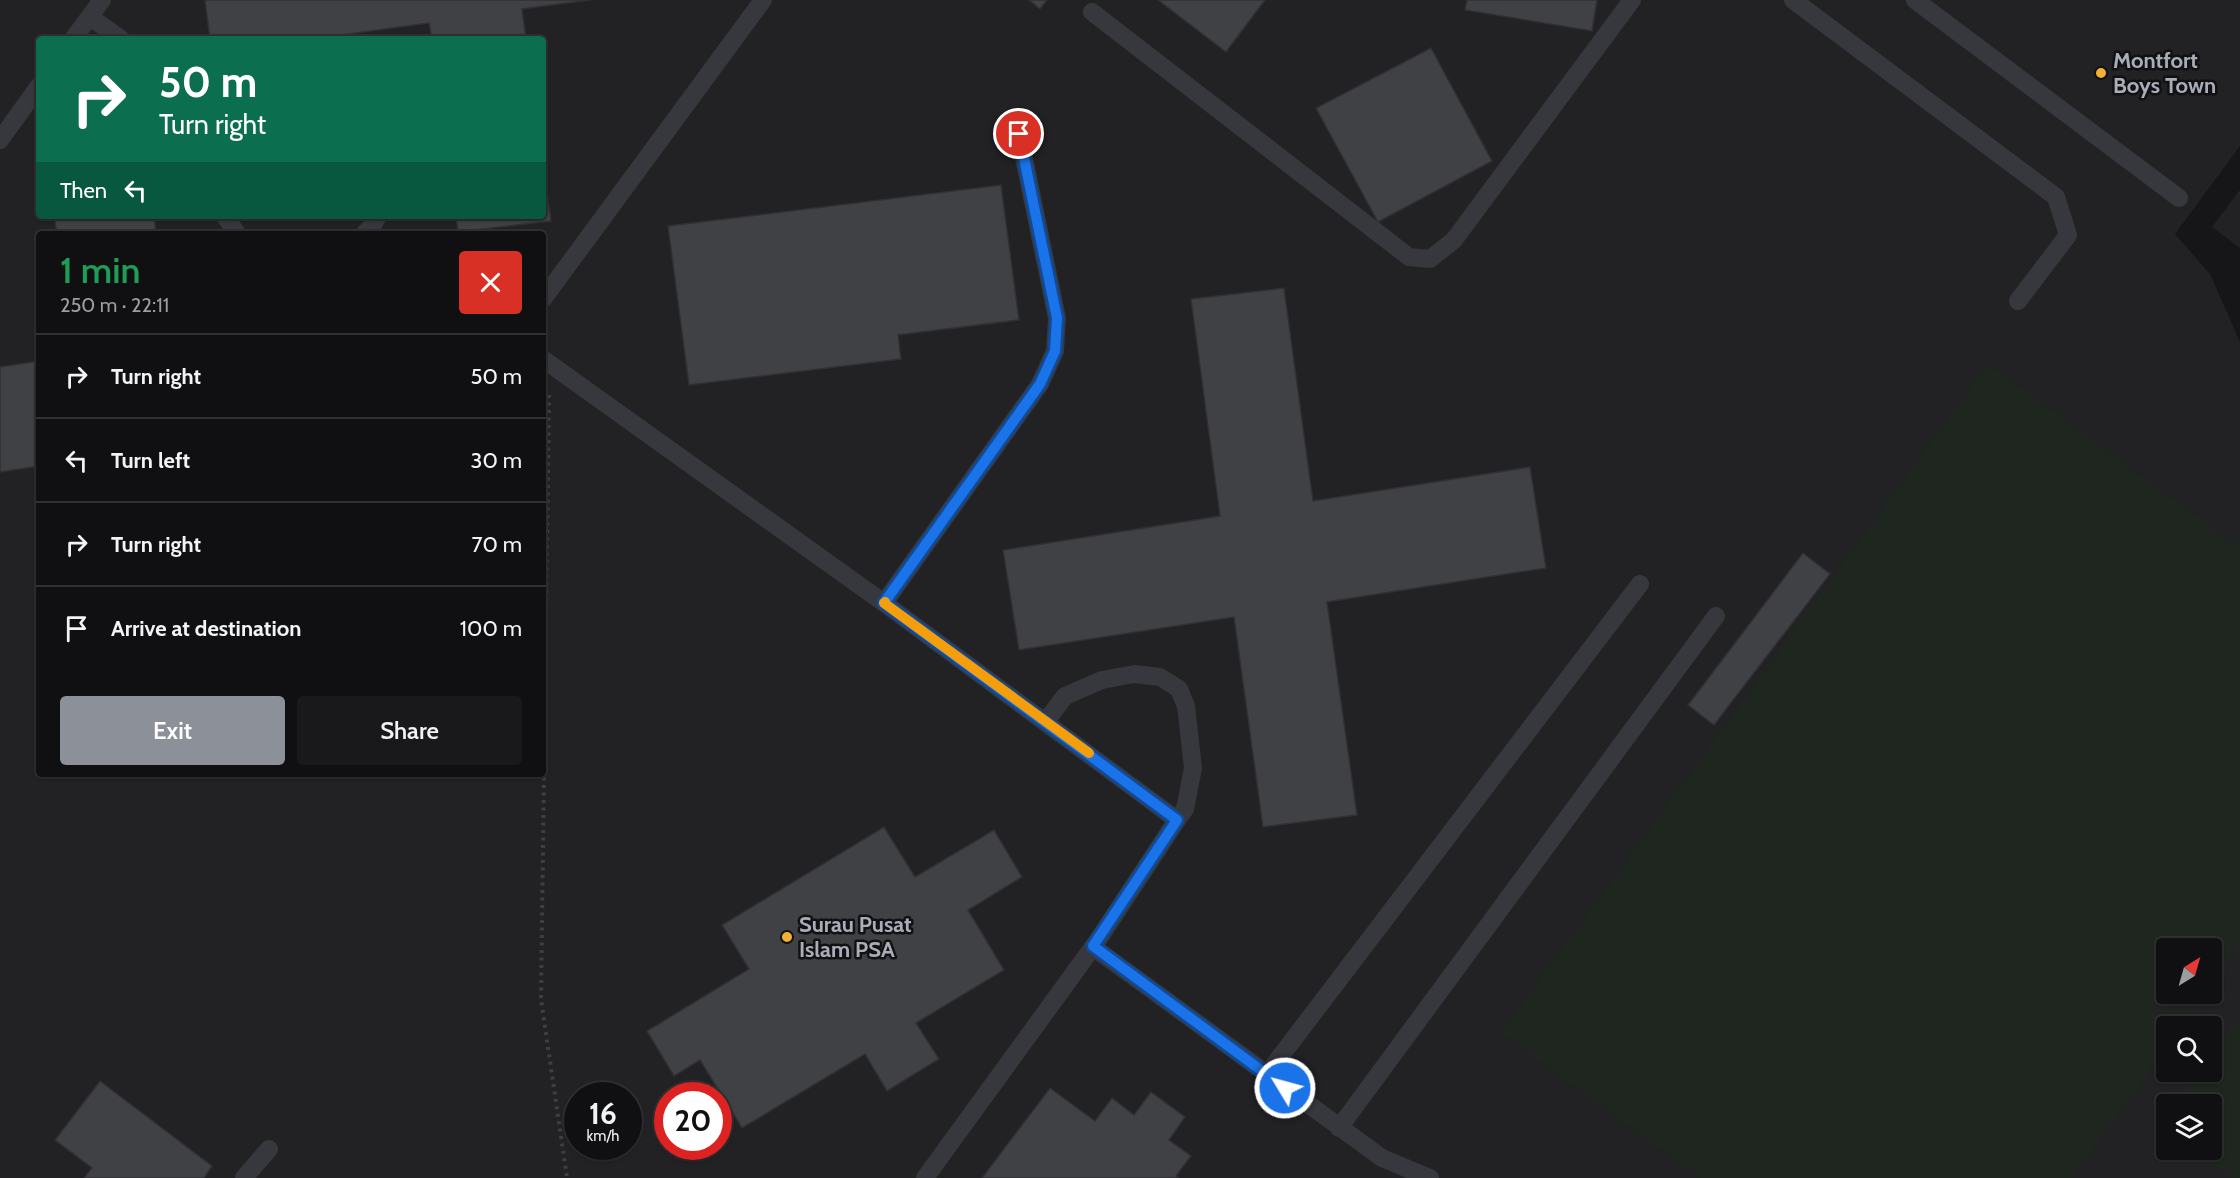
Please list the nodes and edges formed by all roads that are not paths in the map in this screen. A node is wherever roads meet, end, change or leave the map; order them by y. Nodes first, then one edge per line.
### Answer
1 (102, 0) edge
2 (763, 0) edge
3 (1632, 0) edge
4 (1793, 0) edge
5 (1916, 0) edge
6 (1092, 12) dead end
7 (90, 17) junction
8 (75, 36) edge
9 (116, 36) edge
10 (36, 90) edge
11 (1019, 134) dead end
12 (0, 140) edge
13 (2179, 198) dead end
14 (546, 295) edge
15 (2018, 301) dead end
16 (546, 362) edge
17 (1640, 584) dead end
18 (884, 603) junction
19 (1716, 616) dead end
20 (1046, 721) junction
21 (1177, 820) junction
22 (1093, 946) junction
23 (1267, 1074) junction
24 (1339, 1128) junction
25 (269, 1149) dead end
26 (244, 1178) edge
27 (925, 1178) edge
28 (1430, 1178) edge

1 - 7 lane
2 - 14 lane
3 - 6 lane
4 - 15 lane
5 - 13 lane
7 - 8 lane
7 - 9 lane
10 - 12 lane
11 - 18 lane
16 - 18 lane
17 - 23 lane
18 - 20 lane
19 - 24 lane
20 - 21 lane
20 - 21 lane
21 - 22 lane
22 - 23 lane
22 - 27 lane
23 - 24 lane
24 - 28 lane
25 - 26 lane

